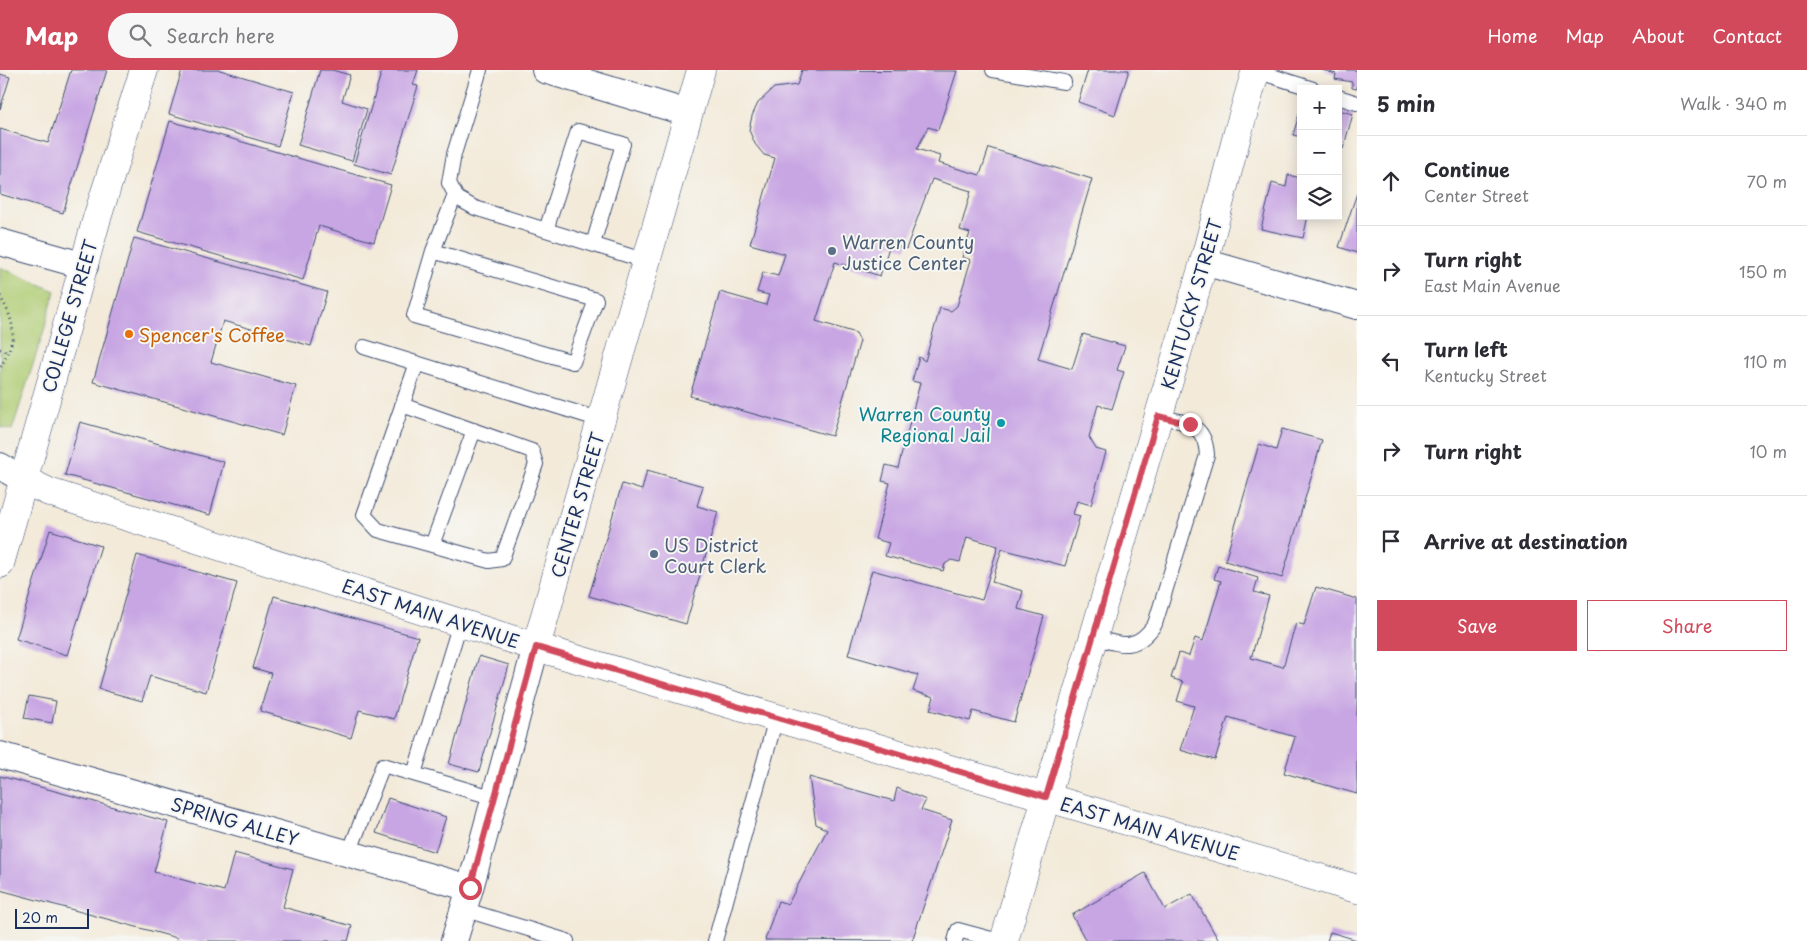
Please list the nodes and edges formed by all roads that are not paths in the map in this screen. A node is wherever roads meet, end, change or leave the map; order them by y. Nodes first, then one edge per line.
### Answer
1 (144, 70) edge
2 (480, 70) edge
3 (545, 70) edge
4 (701, 70) edge
5 (993, 70) edge
6 (1256, 70) edge
7 (1064, 82) dead end
8 (1301, 85) edge
9 (1342, 98) edge
10 (1357, 103) edge
11 (688, 114) junction
12 (455, 195) junction
13 (546, 230) junction
14 (0, 242) edge
15 (593, 244) junction
16 (433, 252) junction
17 (646, 261) junction
18 (1204, 262) junction
19 (85, 266) junction
20 (1357, 306) edge
21 (364, 347) dead end
22 (417, 363) junction
23 (402, 404) junction
24 (1158, 416) junction
25 (601, 420) junction
26 (474, 430) junction
27 (0, 466) edge
28 (24, 480) junction
29 (432, 545) junction
30 (0, 564) edge
31 (460, 623) junction
32 (1094, 637) junction
33 (536, 647) junction
34 (776, 718) junction
35 (0, 755) edge
36 (414, 774) junction
37 (1046, 797) junction
38 (494, 798) junction
39 (349, 854) junction
40 (1357, 889) edge
41 (467, 899) junction
42 (454, 941) edge
43 (567, 941) edge
44 (715, 941) edge
45 (955, 941) edge
46 (999, 941) edge
47 (1004, 941) edge

1 - 19 street, COLLEGE STREET
2 - 12 lane
3 - 11 street
4 - 11 street, CENTER STREET
5 - 7 lane
6 - 8 lane
6 - 18 street, KENTUCKY STREET
9 - 10 lane
11 - 17 street, CENTER STREET
12 - 13 lane
12 - 16 lane
13 - 15 lane
13 - 15 lane
14 - 19 street
15 - 17 lane
16 - 16 lane
17 - 25 street, CENTER STREET
18 - 20 street
18 - 24 street, KENTUCKY STREET
19 - 28 street, COLLEGE STREET
21 - 22 lane
22 - 23 lane
22 - 25 lane
23 - 26 lane
23 - 29 lane
24 - 32 street, KENTUCKY STREET
24 - 32 lane
25 - 33 street, CENTER STREET
26 - 29 lane
26 - 29 lane
27 - 28 street, EAST MAIN AVENUE
28 - 30 street, COLLEGE STREET
28 - 31 street, EAST MAIN AVENUE
31 - 33 street, EAST MAIN AVENUE
31 - 36 lane
32 - 37 street, KENTUCKY STREET
33 - 34 street, EAST MAIN AVENUE
33 - 38 street, CENTER STREET
34 - 37 street, EAST MAIN AVENUE
34 - 44 lane
35 - 39 street, SPRING ALLEY
36 - 38 lane
36 - 39 lane
37 - 40 street, EAST MAIN AVENUE
37 - 47 street, KENTUCKY STREET
38 - 41 street, CENTER STREET
39 - 41 street, SPRING ALLEY
41 - 42 street, CENTER STREET
41 - 43 lane
45 - 46 lane

